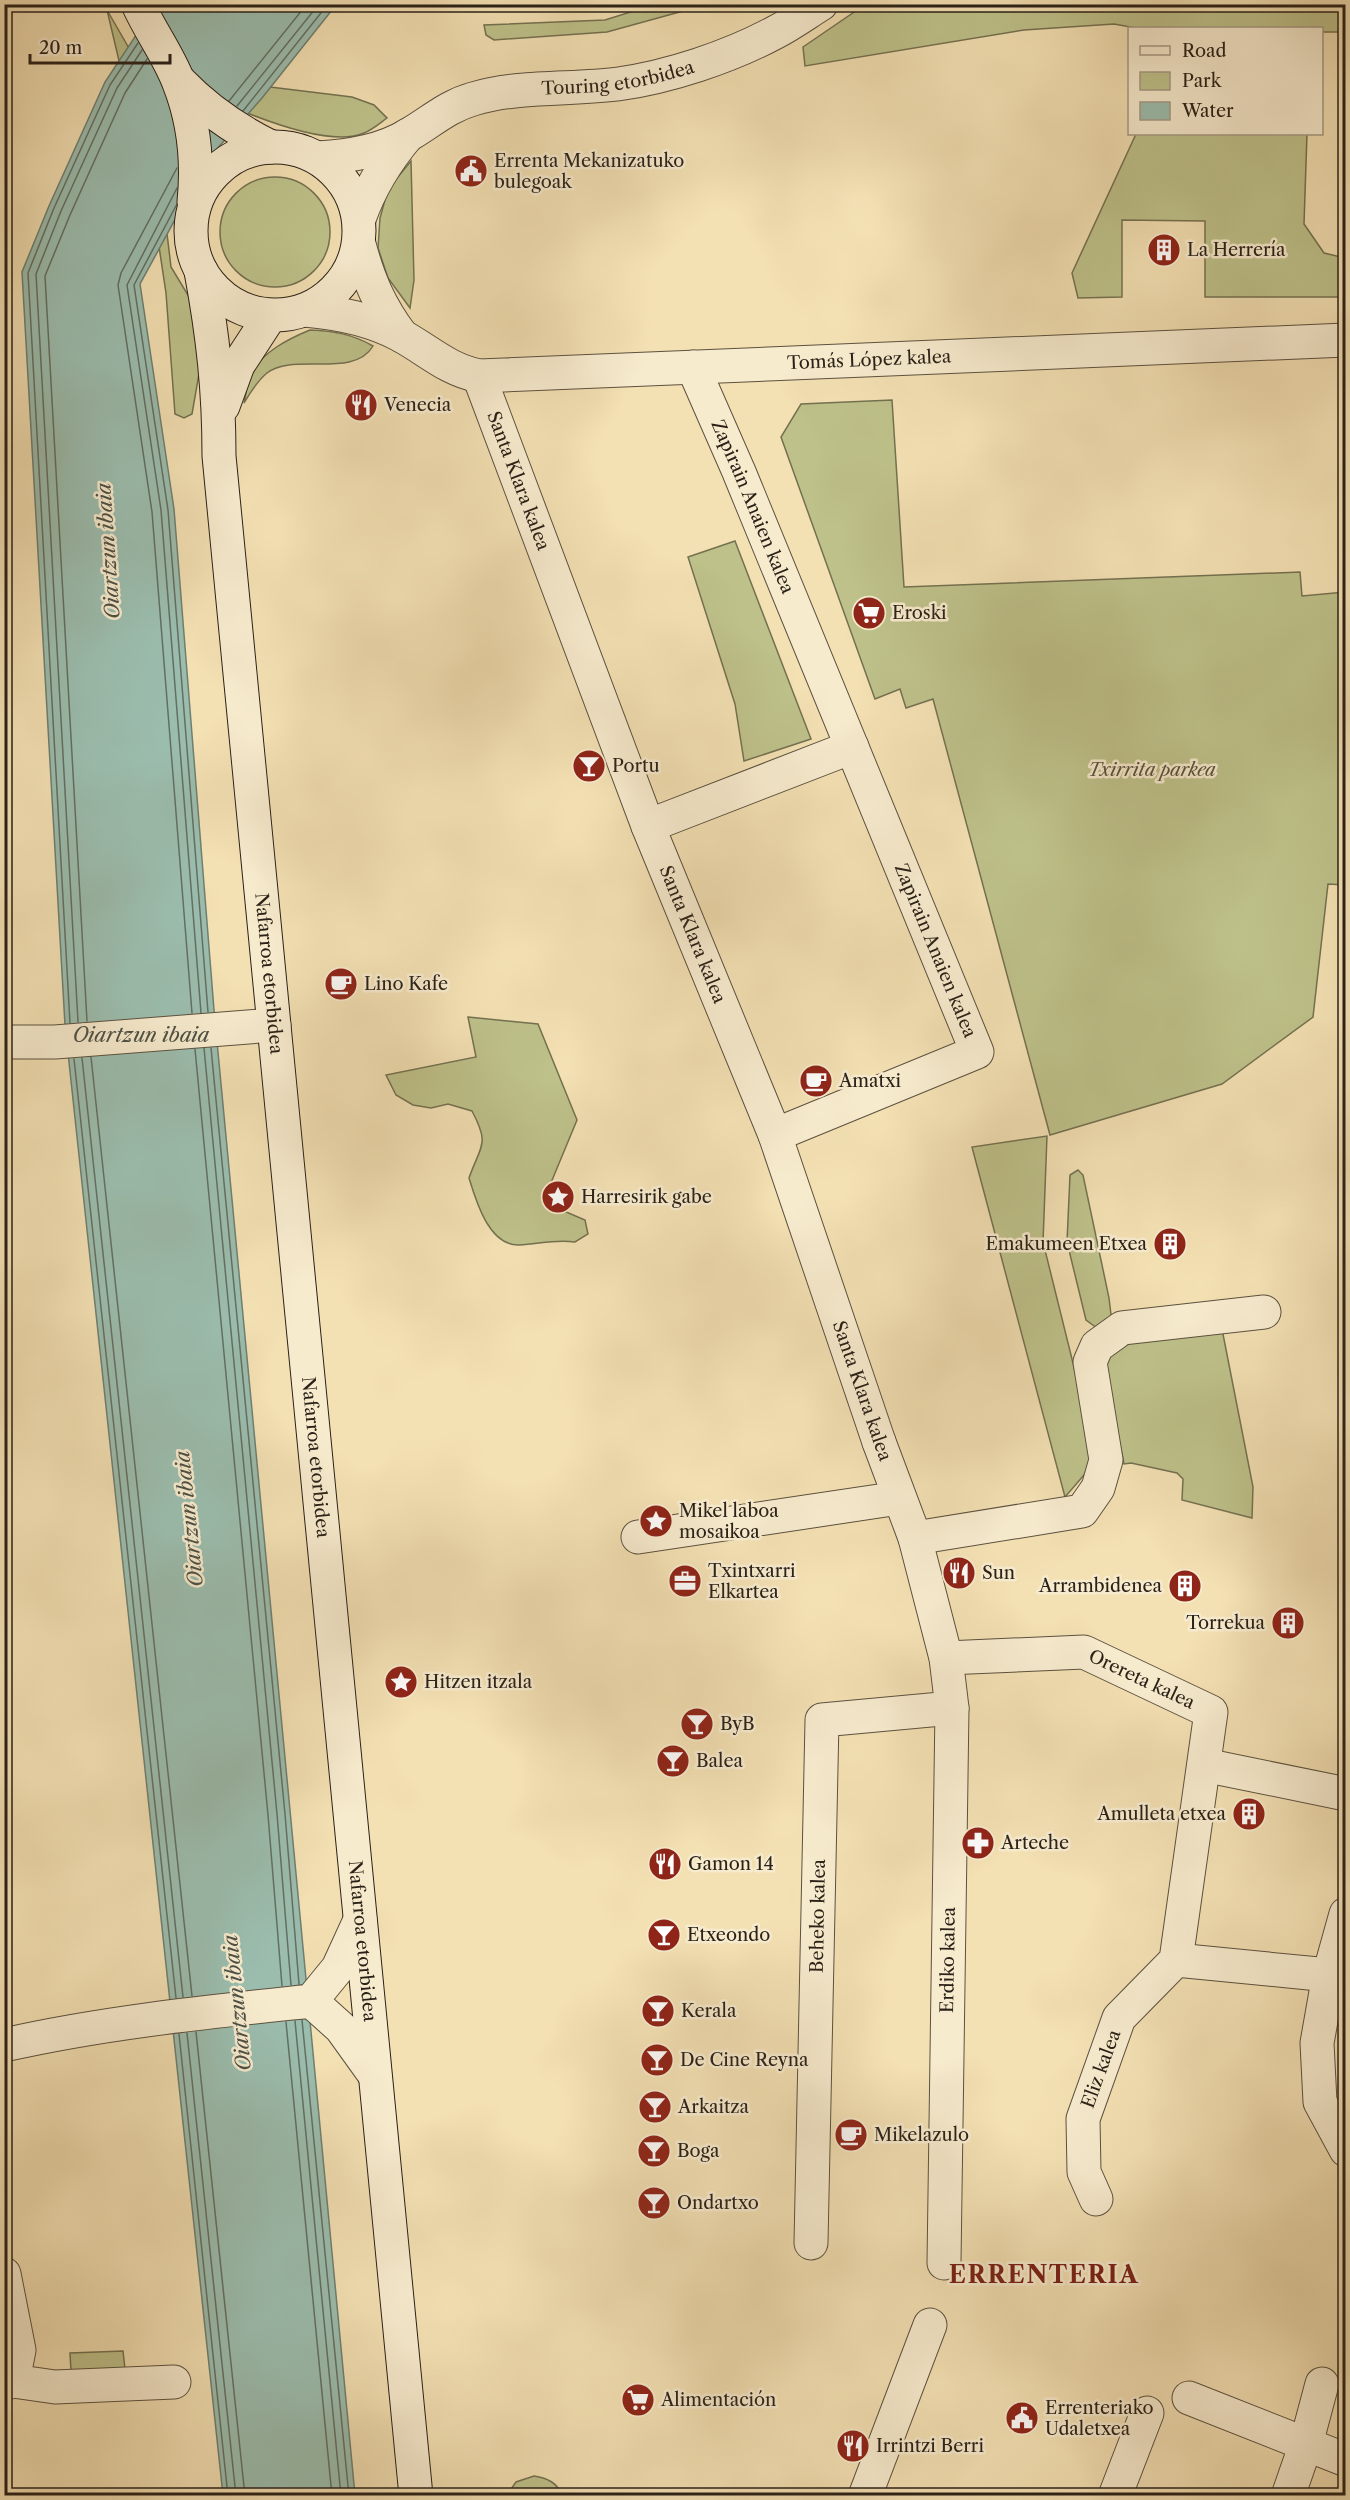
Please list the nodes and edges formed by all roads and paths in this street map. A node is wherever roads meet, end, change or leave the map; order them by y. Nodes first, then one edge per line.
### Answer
1 (138, 4) edge
2 (821, 4) edge
3 (179, 81) junction
4 (410, 134) junction
5 (271, 147) junction
6 (318, 158) junction
7 (192, 213) junction
8 (359, 231) junction
9 (201, 271) junction
10 (306, 310) junction
11 (270, 316) junction
12 (402, 336) junction
13 (1346, 340) edge
14 (693, 367) junction
15 (479, 376) junction
16 (219, 419) junction
17 (852, 747) junction
18 (648, 826) junction
19 (274, 1025) junction
20 (4, 1042) edge
21 (775, 1135) junction
22 (1264, 1312) dead end
23 (899, 1498) junction
24 (638, 1537) dead end
25 (915, 1538) junction
26 (946, 1658) junction
27 (952, 1708) junction
28 (1203, 1765) junction
29 (1346, 1794) edge
30 (1346, 1914) edge
31 (360, 1920) junction
32 (1176, 1960) junction
33 (1329, 1975) junction
34 (311, 2001) junction
35 (4, 2045) edge
36 (374, 2074) junction
37 (1346, 2151) edge
38 (1096, 2199) dead end
39 (811, 2243) dead end
40 (944, 2263) dead end
41 (4, 2274) edge
42 (930, 2325) dead end
43 (174, 2382) dead end
44 (9, 2383) edge
45 (1322, 2384) dead end
46 (1189, 2398) dead end
47 (1147, 2413) dead end
48 (1306, 2444) junction
49 (1346, 2460) edge
50 (416, 2496) edge
51 (865, 2496) edge
52 (1115, 2496) edge
53 (1288, 2496) edge

1 - 3 street
2 - 4 street, Touring etorbidea
3 - 5 street
3 - 7 street
4 - 6 street, Touring etorbidea
4 - 8 street, Touring etorbidea
5 - 6 street
5 - 7 street
6 - 8 street
7 - 9 street
8 - 10 street
8 - 12 street, Tomás López kalea
9 - 11 street
9 - 16 street, Nafarroa etorbidea
10 - 11 street
10 - 12 street, Tomás López kalea
11 - 16 street, Nafarroa etorbidea
12 - 15 street, Tomás López kalea
13 - 14 street, Tomás López kalea
14 - 15 street, Tomás López kalea
14 - 17 street, Zapirain Anaien kalea
15 - 18 street, Santa Klara kalea
16 - 19 street, Nafarroa etorbidea
17 - 18 street
17 - 21 street, Zapirain Anaien kalea
18 - 21 street, Santa Klara kalea
19 - 20 street
19 - 31 street, Nafarroa etorbidea
21 - 23 street, Santa Klara kalea
22 - 25 street
23 - 24 street
23 - 25 street, Santa Klara kalea
25 - 26 street, Santa Klara kalea
26 - 27 street, Erdiko kalea
26 - 28 street, Orereta kalea
27 - 39 street, Beheko kalea
27 - 40 street, Erdiko kalea
28 - 29 street
28 - 32 street
30 - 33 street
31 - 34 street
31 - 36 street, Nafarroa etorbidea
32 - 33 street
32 - 38 street, Eliz kalea
33 - 37 street
34 - 35 street
34 - 36 street
36 - 50 street, Nafarroa etorbidea
41 - 44 street
42 - 51 street
43 - 44 street
45 - 48 street
46 - 48 street
47 - 52 street
48 - 49 street
48 - 53 street

